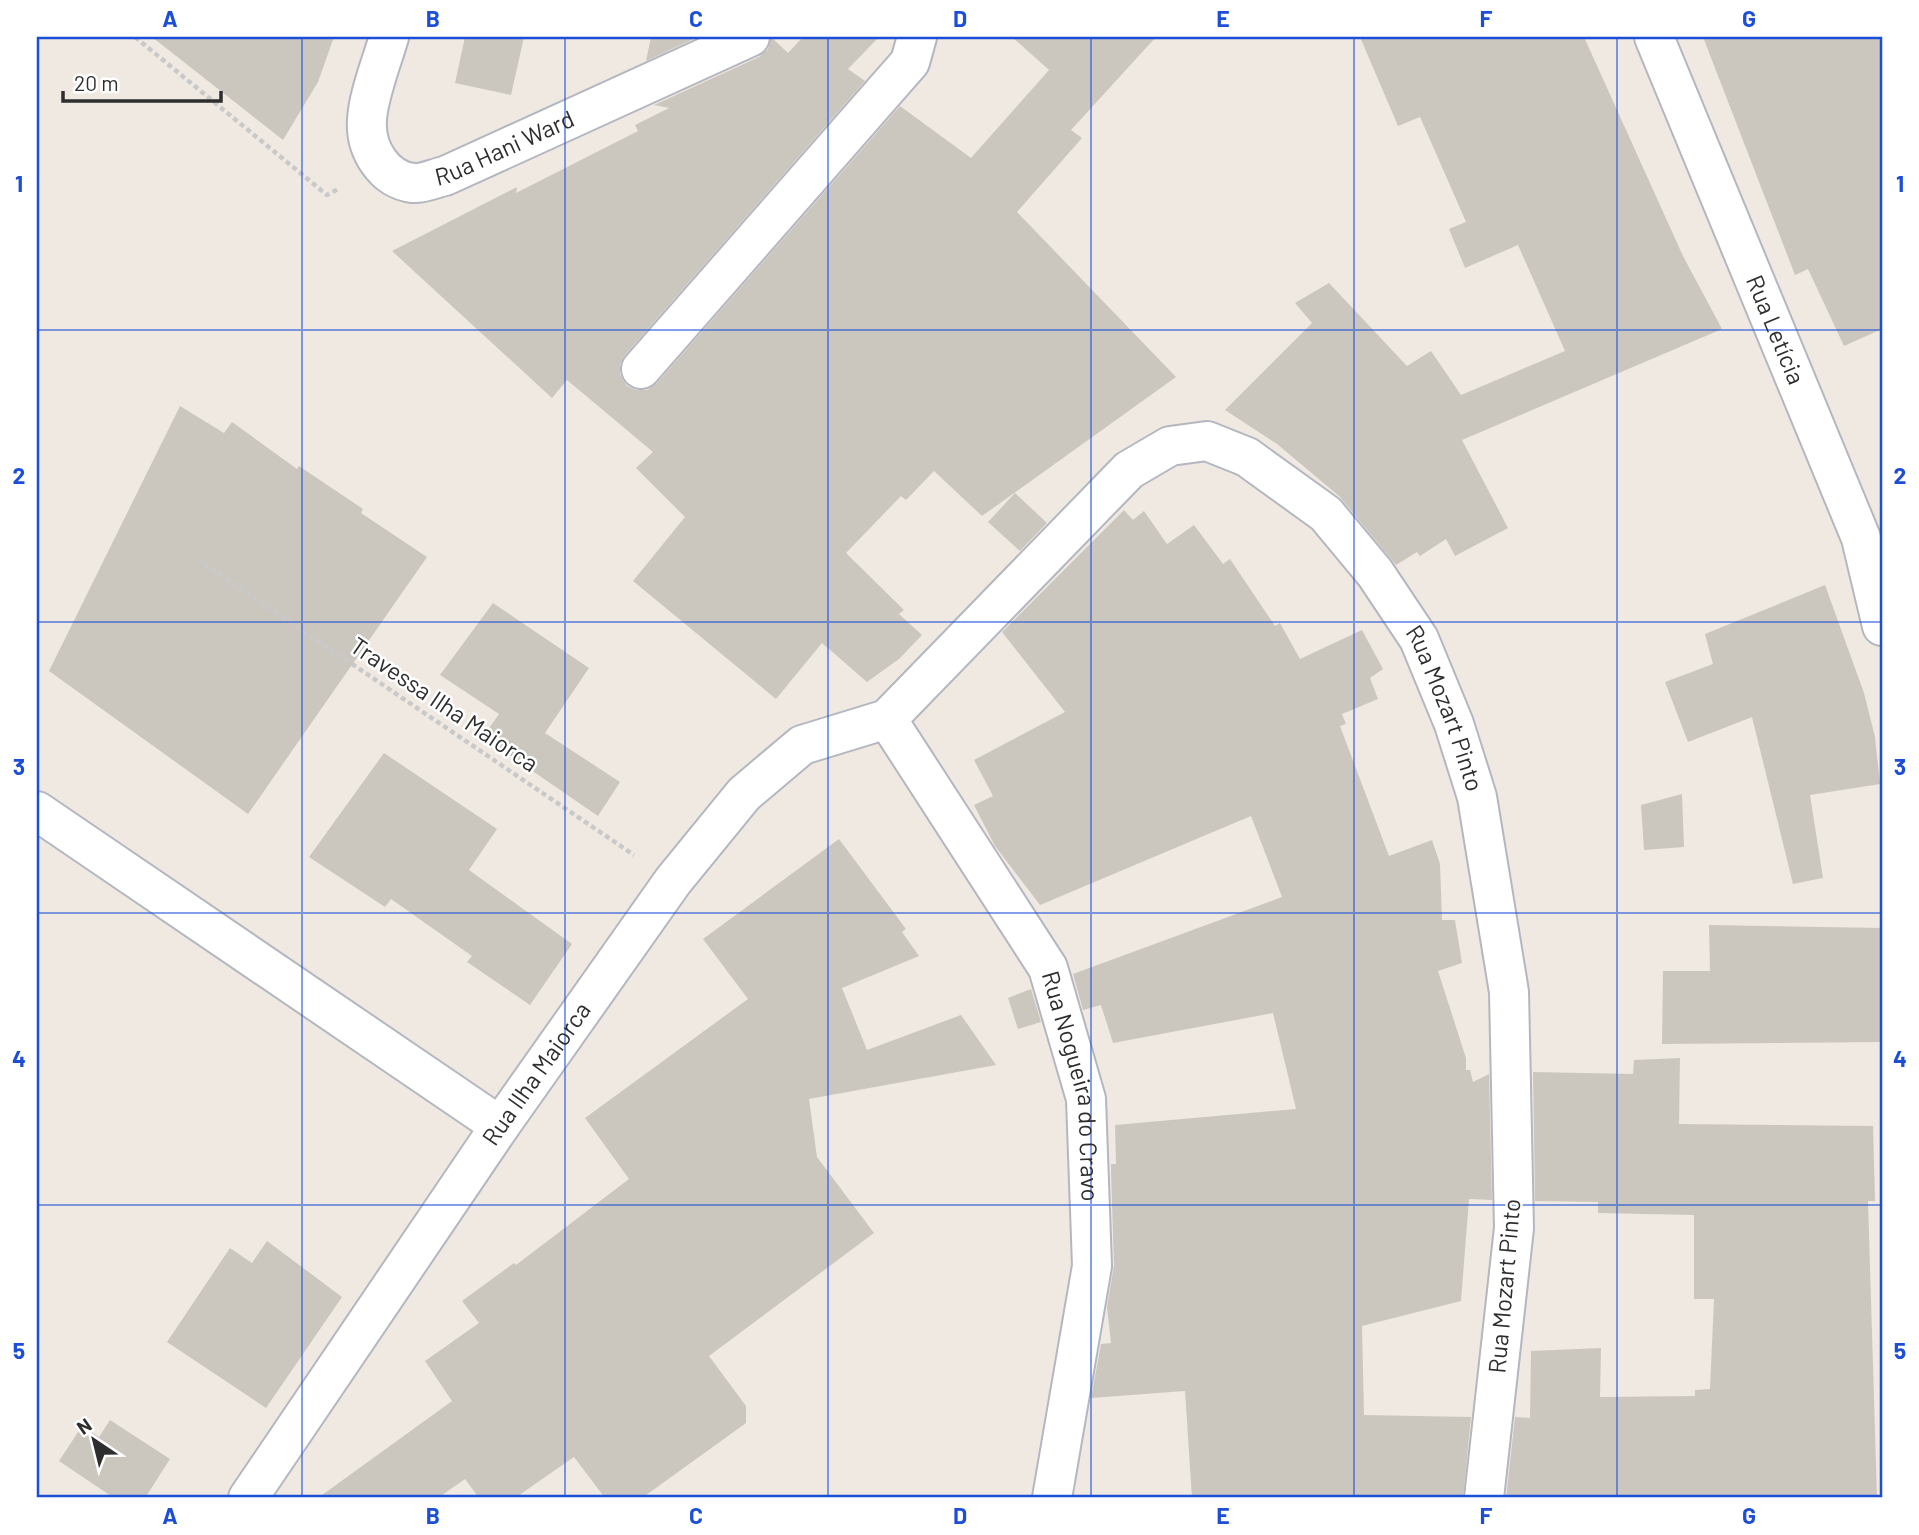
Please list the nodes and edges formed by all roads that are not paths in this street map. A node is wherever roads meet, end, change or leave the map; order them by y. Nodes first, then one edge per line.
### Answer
1 (389, 37) edge
2 (750, 37) edge
3 (917, 37) edge
4 (1654, 37) edge
5 (642, 369) dead end
6 (1872, 538) edge
7 (1882, 626) edge
8 (887, 719) junction
9 (37, 811) edge
10 (500, 1126) junction
11 (248, 1498) edge
12 (1052, 1498) edge
13 (1484, 1498) edge

1 - 2 street, Rua Hani Ward
3 - 5 street
4 - 6 street, Rua Letícia
6 - 7 street, Rua Letícia
8 - 10 street, Rua Ilha Maiorca
8 - 12 street, Rua Nogueira do Cravo
8 - 13 street, Rua Mozart Pinto
9 - 10 street
10 - 11 street, Rua Ilha Maiorca

